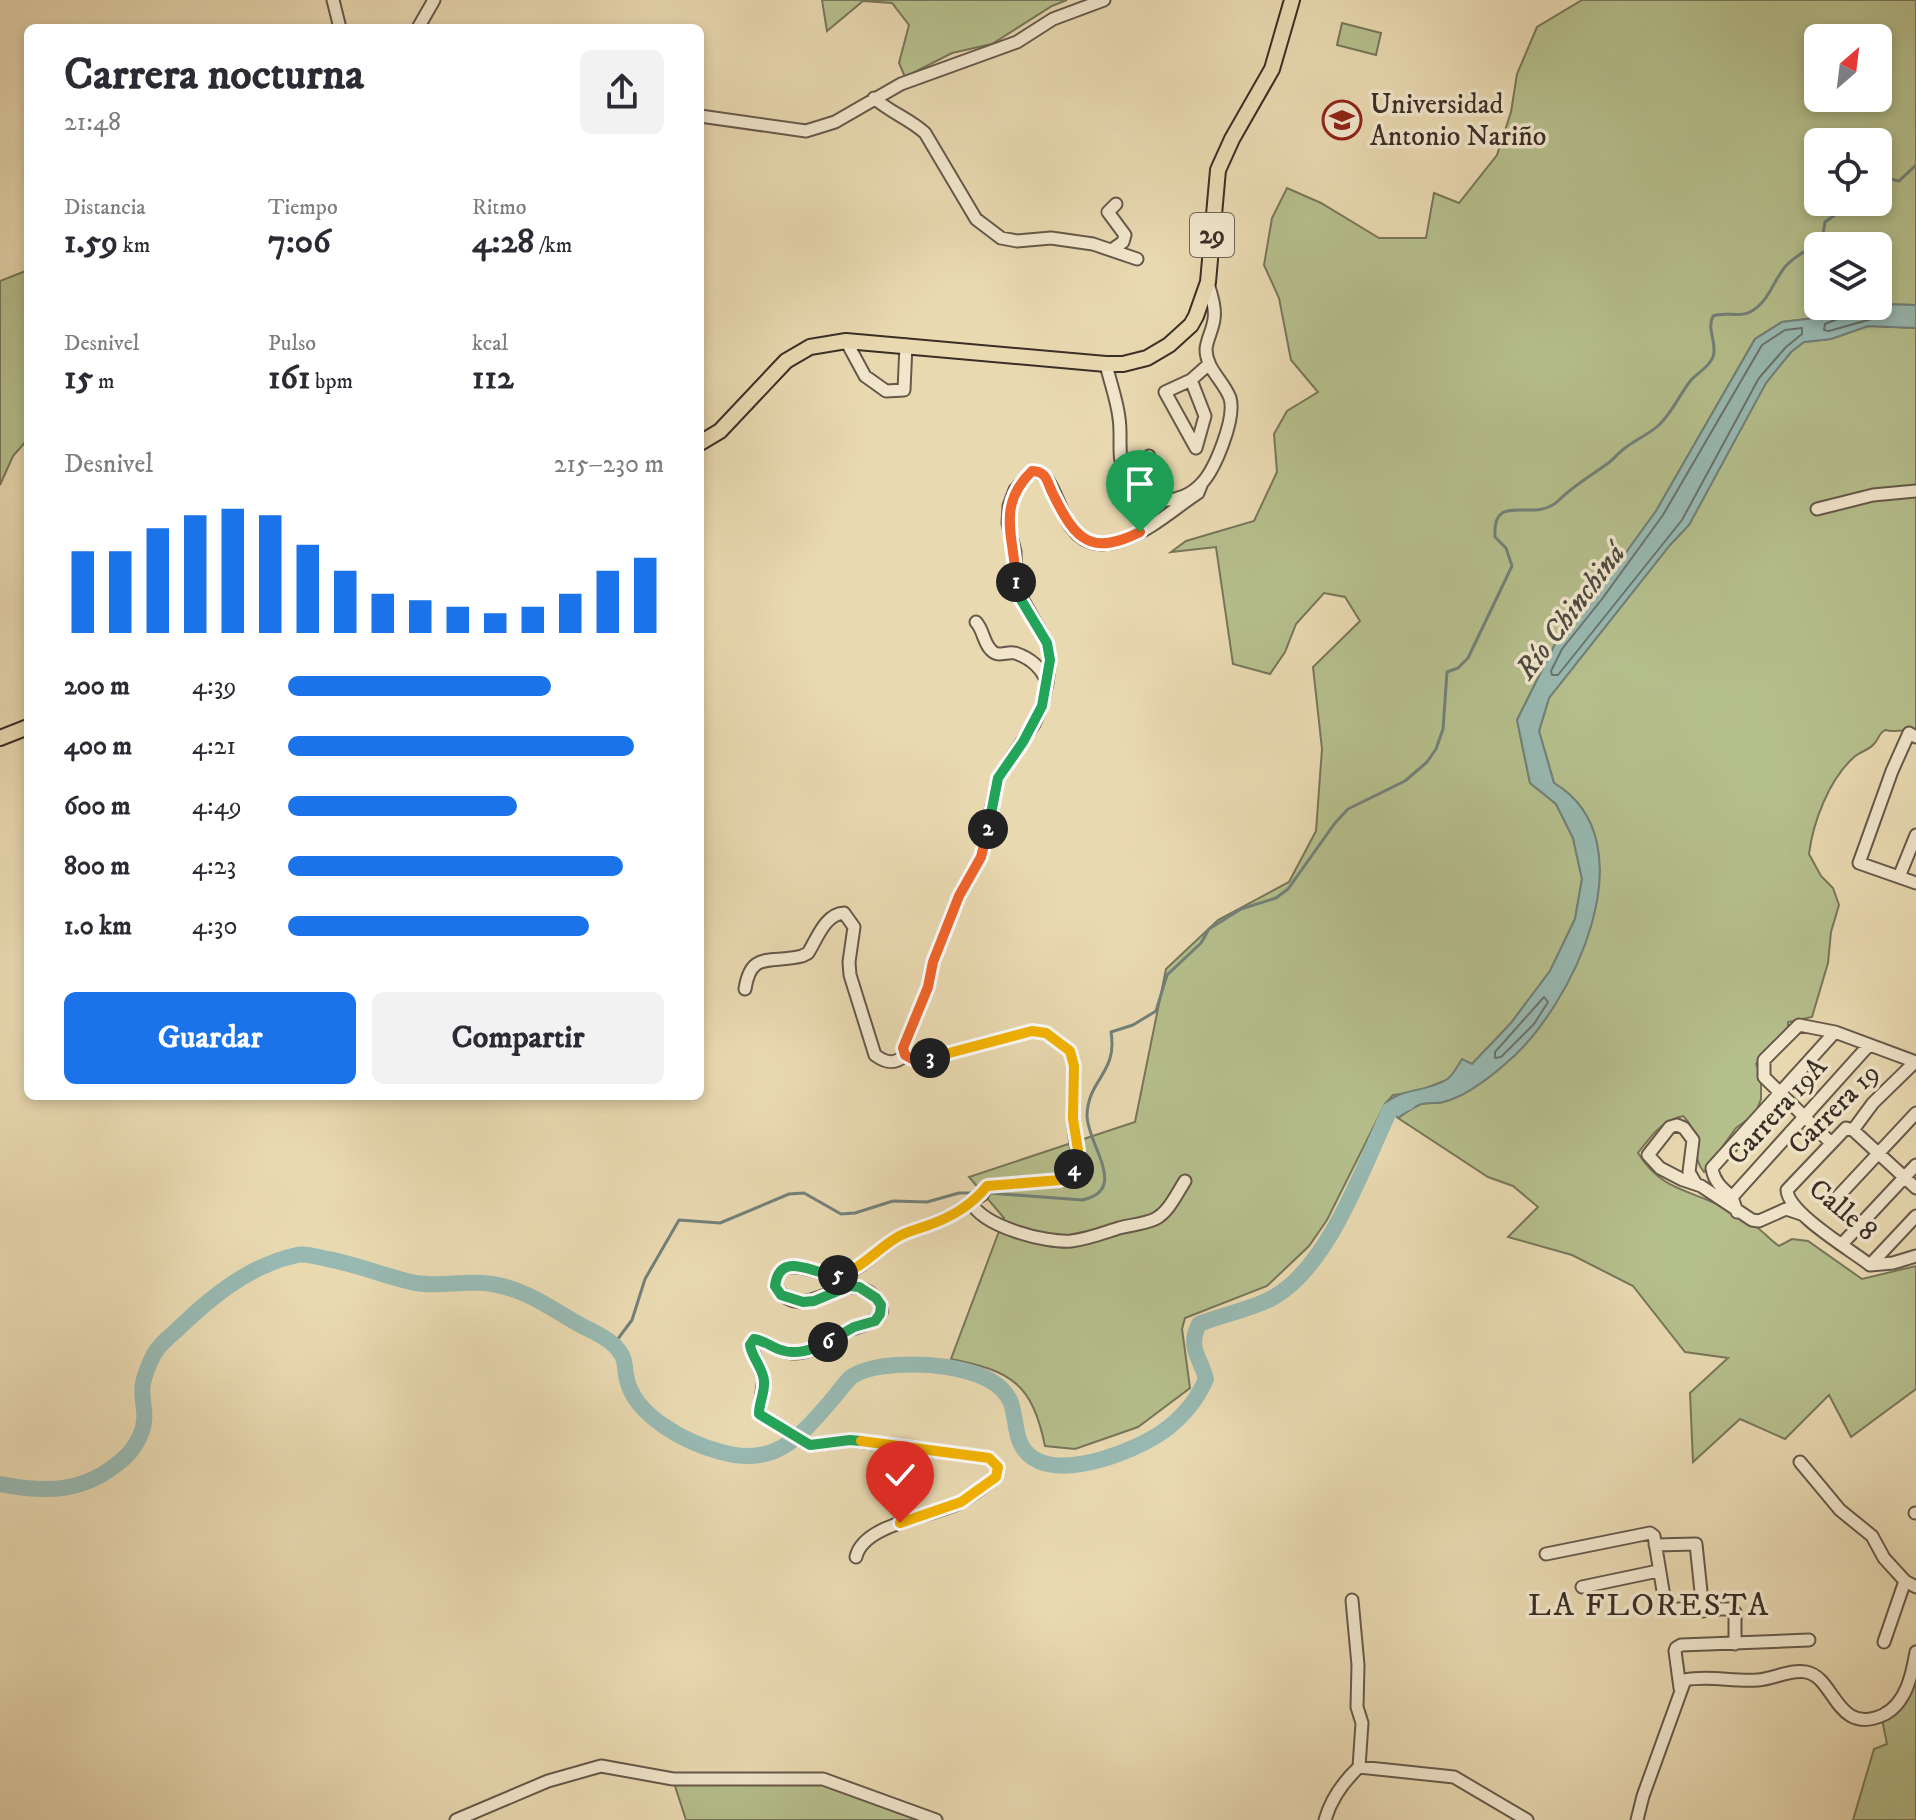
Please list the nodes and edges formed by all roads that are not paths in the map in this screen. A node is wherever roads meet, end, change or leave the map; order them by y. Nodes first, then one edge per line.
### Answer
1 (333, 0) edge
2 (434, 0) edge
3 (1104, 0) edge
4 (1292, 0) edge
5 (339, 24) edge
6 (420, 24) edge
7 (874, 98) junction
8 (704, 117) edge
9 (1116, 204) dead end
10 (1113, 249) junction
11 (1137, 259) dead end
12 (1208, 282) junction
13 (846, 341) junction
14 (906, 345) junction
15 (1106, 364) junction
16 (1209, 364) junction
17 (1191, 380) junction
18 (704, 441) edge
19 (1149, 456) dead end
20 (1129, 482) junction
21 (1202, 483) junction
22 (1916, 491) edge
23 (1817, 509) dead end
24 (976, 622) dead end
25 (1047, 683) junction
26 (24, 729) edge
27 (1913, 735) edge
28 (0, 738) edge
29 (1916, 835) edge
30 (1899, 877) junction
31 (1916, 883) edge
32 (745, 989) dead end
33 (1835, 1032) junction
34 (1869, 1045) junction
35 (905, 1055) junction
36 (1916, 1062) edge
37 (1779, 1093) junction
38 (1916, 1113) edge
39 (1803, 1118) junction
40 (1853, 1130) junction
41 (1831, 1143) junction
42 (1879, 1153) junction
43 (1916, 1165) edge
44 (1904, 1177) junction
45 (1185, 1181) dead end
46 (1696, 1184) junction
47 (1916, 1188) edge
48 (1787, 1190) joint
49 (1732, 1197) junction
50 (971, 1202) junction
51 (1831, 1204) dead end
52 (1737, 1212) junction
53 (1801, 1214) junction
54 (1916, 1216) edge
55 (1842, 1244) junction
56 (1916, 1256) edge
57 (1870, 1265) junction
58 (1800, 1462) dead end
59 (1655, 1545) junction
60 (1546, 1554) dead end
61 (856, 1557) dead end
62 (1658, 1571) junction
63 (1910, 1584) edge
64 (1582, 1587) dead end
65 (1352, 1600) dead end
66 (1703, 1611) junction
67 (1809, 1640) dead end
68 (1884, 1642) dead end
69 (1735, 1644) junction
70 (1916, 1652) edge
71 (1680, 1689) junction
72 (1359, 1767) junction
73 (456, 1820) edge
74 (936, 1820) edge
75 (1325, 1820) edge
76 (1527, 1820) edge
77 (1637, 1820) edge

1 - 5 street
2 - 6 street
3 - 7 street
4 - 12 main road, 29
7 - 8 street
7 - 10 street
9 - 10 street
10 - 11 street
12 - 15 main road, 29
12 - 16 street
13 - 14 main road, 29
13 - 14 street
13 - 18 main road, 29
14 - 15 main road, 29
15 - 20 street
16 - 17 street
16 - 21 street
17 - 17 street
19 - 20 street
20 - 21 street
21 - 25 street
22 - 23 street
24 - 25 street
25 - 35 street
26 - 28 main road
27 - 30 street
29 - 30 street
30 - 31 street
32 - 35 street
33 - 34 street
33 - 37 street
33 - 37 street
34 - 36 street
34 - 39 street, Carrera 19A
35 - 50 street
36 - 40 street, Carrera 19
37 - 39 street
37 - 49 street
38 - 42 street
39 - 41 street
39 - 49 street, Carrera 19A
40 - 41 street, Carrera 19
40 - 42 street
41 - 48 street, Carrera 19
42 - 44 street
42 - 51 street
43 - 44 street
44 - 47 street
44 - 55 street
45 - 50 street
46 - 46 street
46 - 52 street
48 - 53 street, Calle 8
49 - 52 street, Carrera 19A
50 - 61 street
52 - 53 street
53 - 55 street, Calle 8
54 - 57 street
55 - 57 street, Calle 8
56 - 57 street
58 - 63 street
59 - 60 street
59 - 62 street
59 - 66 street
62 - 64 street
62 - 66 street
63 - 68 street
65 - 72 street
66 - 69 street
67 - 69 street
69 - 71 street
70 - 71 street
71 - 77 street
72 - 75 street
72 - 76 street
73 - 74 street

